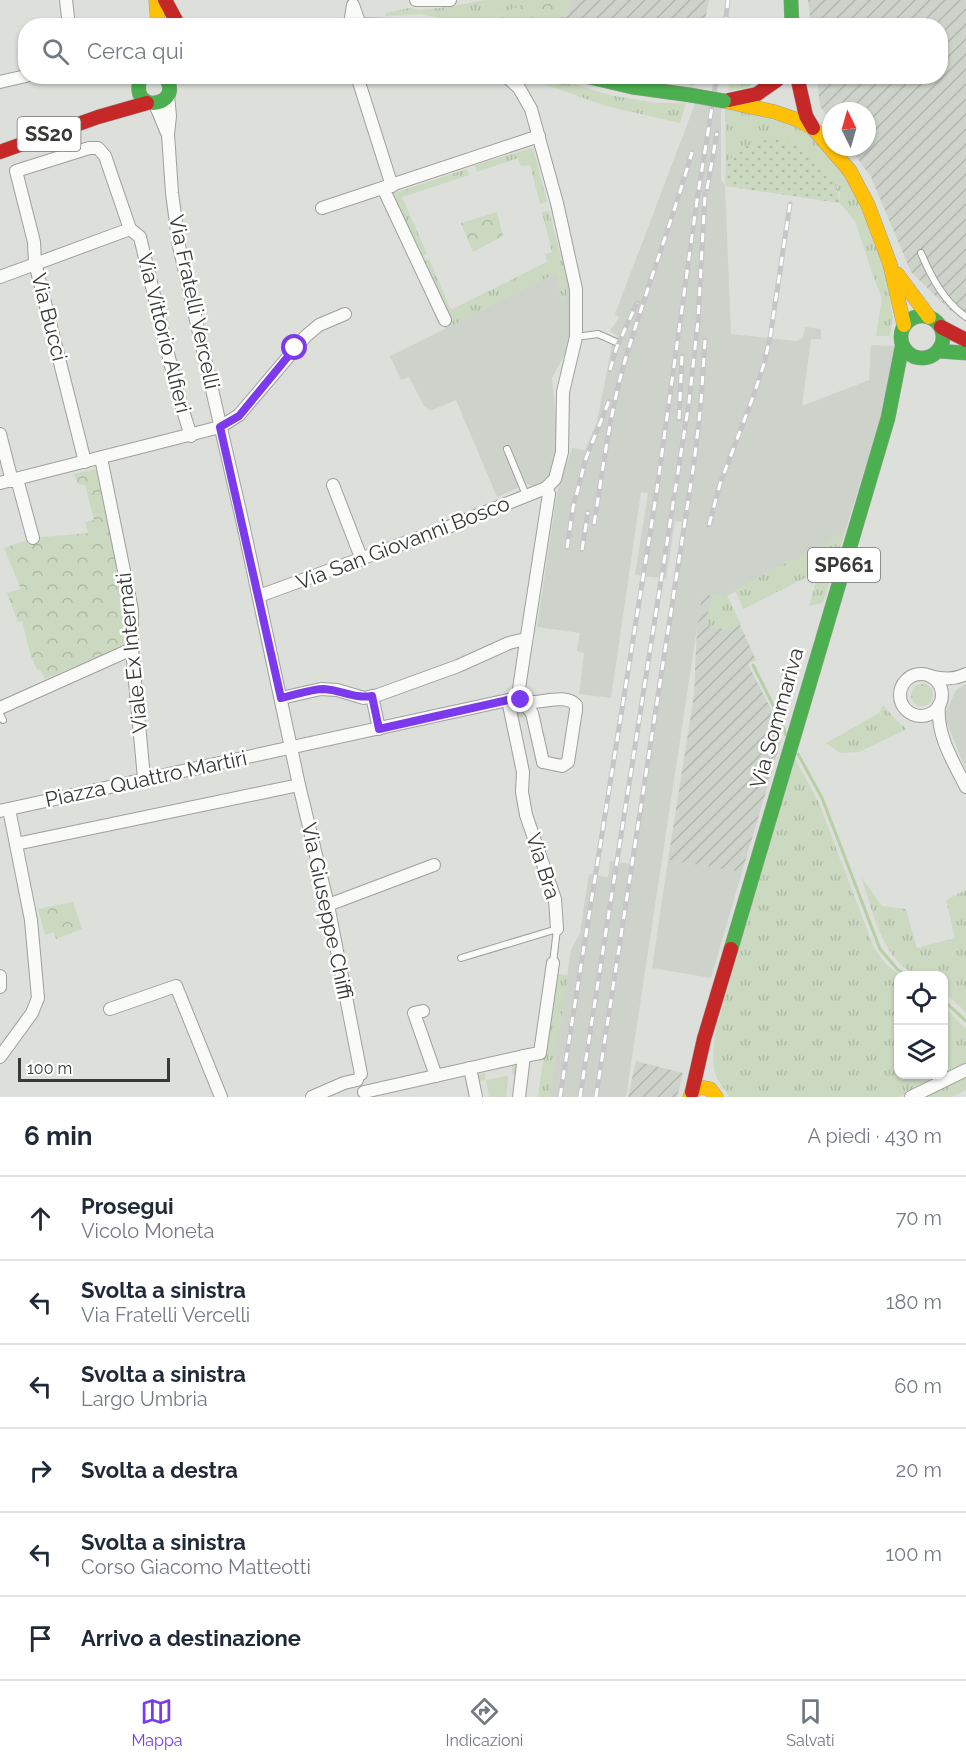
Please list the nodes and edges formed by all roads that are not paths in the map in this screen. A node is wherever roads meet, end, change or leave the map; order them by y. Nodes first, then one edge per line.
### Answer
1 (66, 0) edge
2 (156, 0) edge
3 (165, 0) edge
4 (418, 0) edge
5 (450, 0) edge
6 (791, 0) edge
7 (352, 2) edge
8 (68, 18) edge
9 (157, 18) edge
10 (175, 18) edge
11 (356, 18) edge
12 (792, 18) edge
13 (18, 78) edge
14 (0, 82) edge
15 (137, 84) edge
16 (139, 84) edge
17 (169, 84) edge
18 (169, 84) edge
19 (359, 84) edge
20 (515, 84) edge
21 (619, 84) edge
22 (770, 84) edge
23 (777, 84) edge
24 (798, 84) edge
25 (724, 101) junction
26 (151, 104) junction
27 (778, 113) junction
28 (98, 117) junction
29 (813, 128) junction
30 (168, 134) junction
31 (539, 136) junction
32 (0, 152) edge
33 (16, 171) joint
34 (388, 187) junction
35 (322, 208) dead end
36 (130, 229) junction
37 (921, 254) dead end
38 (35, 263) junction
39 (890, 264) junction
40 (0, 277) edge
41 (345, 314) dead end
42 (929, 317) junction
43 (966, 317) edge
44 (445, 320) dead end
45 (904, 325) junction
46 (941, 327) junction
47 (576, 337) junction
48 (966, 340) edge
49 (616, 342) dead end
50 (902, 347) junction
51 (938, 351) junction
52 (966, 353) edge
53 (923, 359) junction
54 (894, 393) junction
55 (220, 427) junction
56 (0, 434) edge
57 (191, 436) junction
58 (507, 449) dead end
59 (101, 458) junction
60 (85, 462) junction
61 (10, 481) edge
62 (333, 485) dead end
63 (546, 488) junction
64 (526, 496) junction
65 (33, 538) dead end
66 (362, 560) junction
67 (259, 596) junction
68 (526, 639) junction
69 (132, 649) junction
70 (930, 676) junction
71 (962, 676) edge
72 (372, 696) junction
73 (281, 698) junction
74 (514, 700) junction
75 (941, 702) junction
76 (1, 714) edge
77 (916, 715) junction
78 (379, 729) junction
79 (942, 738) junction
80 (291, 749) junction
81 (543, 762) junction
82 (523, 772) junction
83 (144, 778) junction
84 (299, 785) junction
85 (966, 787) edge
86 (4, 810) edge
87 (16, 844) junction
88 (434, 865) dead end
89 (328, 905) junction
90 (557, 929) junction
91 (461, 958) dead end
92 (553, 963) joint
93 (0, 976) edge
94 (0, 987) edge
95 (110, 1010) dead end
96 (423, 1011) dead end
97 (701, 1055) junction
98 (524, 1056) junction
99 (0, 1057) edge
100 (470, 1068) junction
101 (966, 1070) edge
102 (436, 1076) junction
103 (362, 1085) edge
104 (691, 1095) edge
105 (714, 1095) edge
106 (221, 1097) edge
107 (312, 1097) edge
108 (476, 1097) edge
109 (519, 1097) edge
110 (911, 1097) edge

1 - 8 street
2 - 9 main road
3 - 10 main road
4 - 5 street
6 - 12 main road
7 - 11 street
13 - 14 street
15 - 28 main road, SS20
16 - 26 main road
17 - 26 main road
18 - 30 street, Via Fratelli Vercelli
19 - 34 street
20 - 31 street
21 - 25 main road, SP661, bridge
22 - 25 main road
23 - 27 main road
24 - 27 main road
24 - 29 main road
25 - 27 main road, SP661
26 - 28 main road, SS20
26 - 30 street, Via Fratelli Vercelli
27 - 29 main road, SP661
28 - 32 main road, SS20
29 - 39 main road, SP661
30 - 55 street, Via Fratelli Vercelli
31 - 34 street
31 - 47 street
33 - 36 street, Via Vittorio Alfieri
33 - 38 street, Via Bucci
34 - 35 street
34 - 44 street
36 - 38 street
36 - 57 street, Via Vittorio Alfieri
37 - 43 lane
38 - 40 street
38 - 60 street, Via Bucci
39 - 42 main road, SP661
39 - 45 main road, SP661
41 - 55 street
42 - 45 main road
42 - 46 main road, SP661
45 - 50 main road, SP661
46 - 48 main road
46 - 51 main road
47 - 49 lane
47 - 63 street
50 - 53 main road
50 - 54 main road, Via Sommariva / SP661
51 - 52 main road
51 - 53 main road
53 - 54 main road, Via Sommariva
54 - 97 main road, Via Sommariva / SP661
55 - 57 street
55 - 67 street, Via Fratelli Vercelli
56 - 61 street
57 - 59 street
58 - 64 lane
59 - 60 street
59 - 69 street, Viale Ex Internati
60 - 61 street
61 - 65 street
62 - 66 street
63 - 64 street, Via San Giovanni Bosco
63 - 68 street, Via Bra
64 - 66 street, Via San Giovanni Bosco
66 - 67 street, Via San Giovanni Bosco
67 - 73 street, Via Fratelli Vercelli
68 - 72 street
68 - 74 street, Via Bra
69 - 76 street
69 - 83 street, Viale Ex Internati
70 - 71 street
70 - 75 street
70 - 77 street
71 - 75 street
72 - 73 street
72 - 78 street
73 - 80 street, Via Fratelli Vercelli
74 - 78 street, Piazza Quattro Martiri
74 - 81 street
74 - 81 street, Piazza Quattro Martiri
74 - 82 street, Via Bra
75 - 77 street
75 - 79 street
77 - 79 street
78 - 80 street, Piazza Quattro Martiri
79 - 85 street
80 - 83 street, Piazza Quattro Martiri
80 - 84 street, Via Giuseppe Chiffi
81 - 82 street
82 - 90 street, Via Bra
83 - 86 street, Piazza Quattro Martiri
84 - 87 street, Piazza Quattro Martiri
84 - 89 street, Via Giuseppe Chiffi
86 - 87 street
87 - 99 street
88 - 89 street
89 - 103 street, Via Giuseppe Chiffi
90 - 91 lane
90 - 92 lane, Via Bra
92 - 98 street, Via Bra
93 - 94 street
95 - 106 street
96 - 102 street
97 - 104 main road, Via Sommariva / SP661
97 - 105 main road, Via Sommariva / SP661
98 - 100 street
98 - 109 street
100 - 102 street
100 - 108 street
101 - 110 street
102 - 103 street
103 - 107 street
104 - 105 main road, Via Sommariva / SP661

